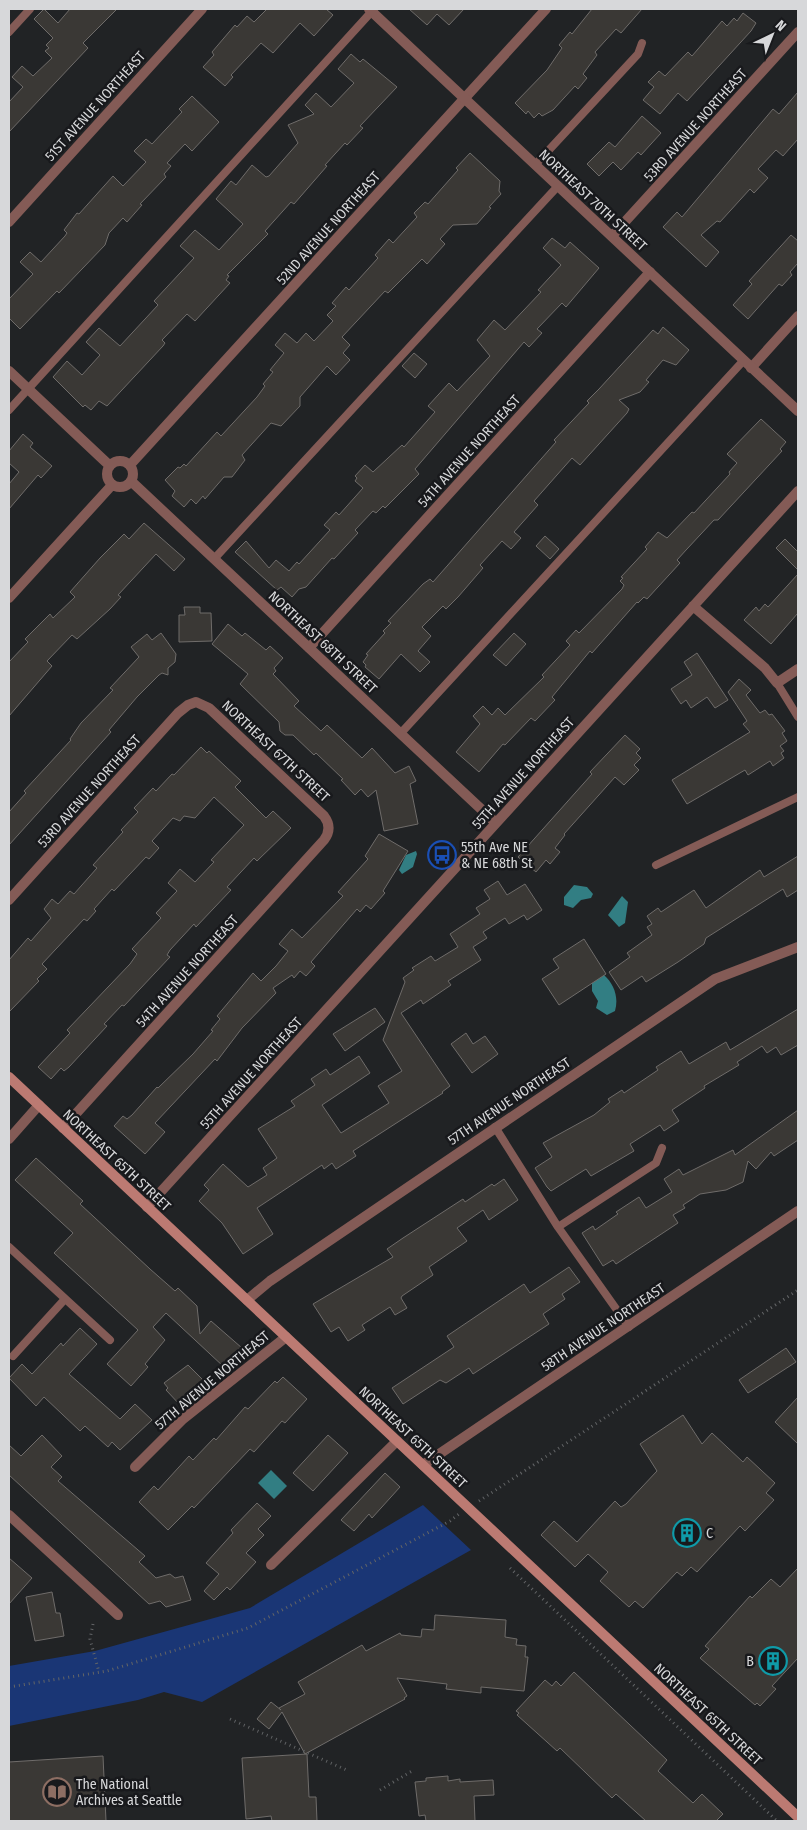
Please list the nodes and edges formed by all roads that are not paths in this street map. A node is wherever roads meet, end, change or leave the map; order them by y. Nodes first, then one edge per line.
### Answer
1 (30, 9) edge
2 (202, 9) edge
3 (546, 9) edge
4 (372, 10) edge
5 (9, 32) edge
6 (798, 32) edge
7 (642, 44) dead end
8 (465, 99) junction
9 (535, 165) junction
10 (558, 186) junction
11 (9, 222) edge
12 (612, 236) junction
13 (650, 272) junction
14 (798, 316) edge
15 (748, 364) junction
16 (9, 371) edge
17 (28, 389) junction
18 (9, 410) edge
19 (798, 411) edge
20 (130, 464) junction
21 (110, 466) junction
22 (132, 482) junction
23 (112, 485) junction
24 (798, 491) edge
25 (214, 559) junction
26 (9, 598) edge
27 (693, 606) junction
28 (309, 648) junction
29 (798, 669) edge
30 (777, 683) junction
31 (192, 703) joint
32 (798, 717) edge
33 (401, 733) junction
34 (798, 797) edge
35 (496, 823) junction
36 (329, 832) joint
37 (656, 864) dead end
38 (9, 900) edge
39 (798, 947) edge
40 (9, 1077) edge
41 (39, 1105) junction
42 (495, 1127) junction
43 (63, 1128) junction
44 (9, 1139) edge
45 (662, 1148) dead end
46 (147, 1207) junction
47 (798, 1212) edge
48 (558, 1227) junction
49 (9, 1247) edge
50 (65, 1299) junction
51 (247, 1300) junction
52 (629, 1327) junction
53 (286, 1336) junction
54 (110, 1340) dead end
55 (13, 1356) dead end
56 (397, 1441) junction
57 (423, 1465) junction
58 (135, 1467) dead end
59 (9, 1515) edge
60 (271, 1565) dead end
61 (118, 1615) dead end
62 (798, 1817) edge

1 - 5 lane
2 - 11 street, 51ST AVENUE NORTHEAST
3 - 8 street, 52ND AVENUE NORTHEAST
4 - 8 street, NORTHEAST 70TH STREET
4 - 17 lane
6 - 12 street, 53RD AVENUE NORTHEAST
7 - 9 lane
8 - 9 street, NORTHEAST 70TH STREET
8 - 20 street, 52ND AVENUE NORTHEAST
9 - 10 street, NORTHEAST 70TH STREET
10 - 12 street, NORTHEAST 70TH STREET
10 - 25 lane
12 - 13 street, NORTHEAST 70TH STREET
13 - 15 street, NORTHEAST 70TH STREET
13 - 28 street, 54TH AVENUE NORTHEAST
14 - 15 street
15 - 19 street, NORTHEAST 70TH STREET
15 - 33 lane
16 - 17 street
17 - 18 lane
17 - 21 street
20 - 21 street
20 - 22 street
21 - 23 street
22 - 23 street
22 - 25 street, NORTHEAST 68TH STREET
23 - 26 street
24 - 27 street, 55TH AVENUE NORTHEAST
25 - 28 street, NORTHEAST 68TH STREET
27 - 30 street
27 - 35 street, 55TH AVENUE NORTHEAST
28 - 33 street, NORTHEAST 68TH STREET
29 - 30 street
30 - 32 lane
31 - 36 street, NORTHEAST 67TH STREET
31 - 38 street, 53RD AVENUE NORTHEAST
33 - 35 street, NORTHEAST 68TH STREET
34 - 37 lane
35 - 46 street, 55TH AVENUE NORTHEAST
36 - 43 street, 54TH AVENUE NORTHEAST
39 - 42 street, 57TH AVENUE NORTHEAST
40 - 41 main road, NORTHEAST 65TH STREET
41 - 43 main road, NORTHEAST 65TH STREET
41 - 44 street
42 - 48 lane
42 - 51 street, 57TH AVENUE NORTHEAST
43 - 46 main road, NORTHEAST 65TH STREET
45 - 48 lane
46 - 51 main road, NORTHEAST 65TH STREET
47 - 52 street, 58TH AVENUE NORTHEAST
48 - 52 lane
49 - 50 lane
50 - 54 lane
50 - 55 lane
51 - 53 main road, NORTHEAST 65TH STREET
52 - 57 street, 58TH AVENUE NORTHEAST
53 - 56 main road, NORTHEAST 65TH STREET
53 - 58 street, 57TH AVENUE NORTHEAST
56 - 57 main road, NORTHEAST 65TH STREET
56 - 60 street
57 - 62 main road, NORTHEAST 65TH STREET
59 - 61 street

